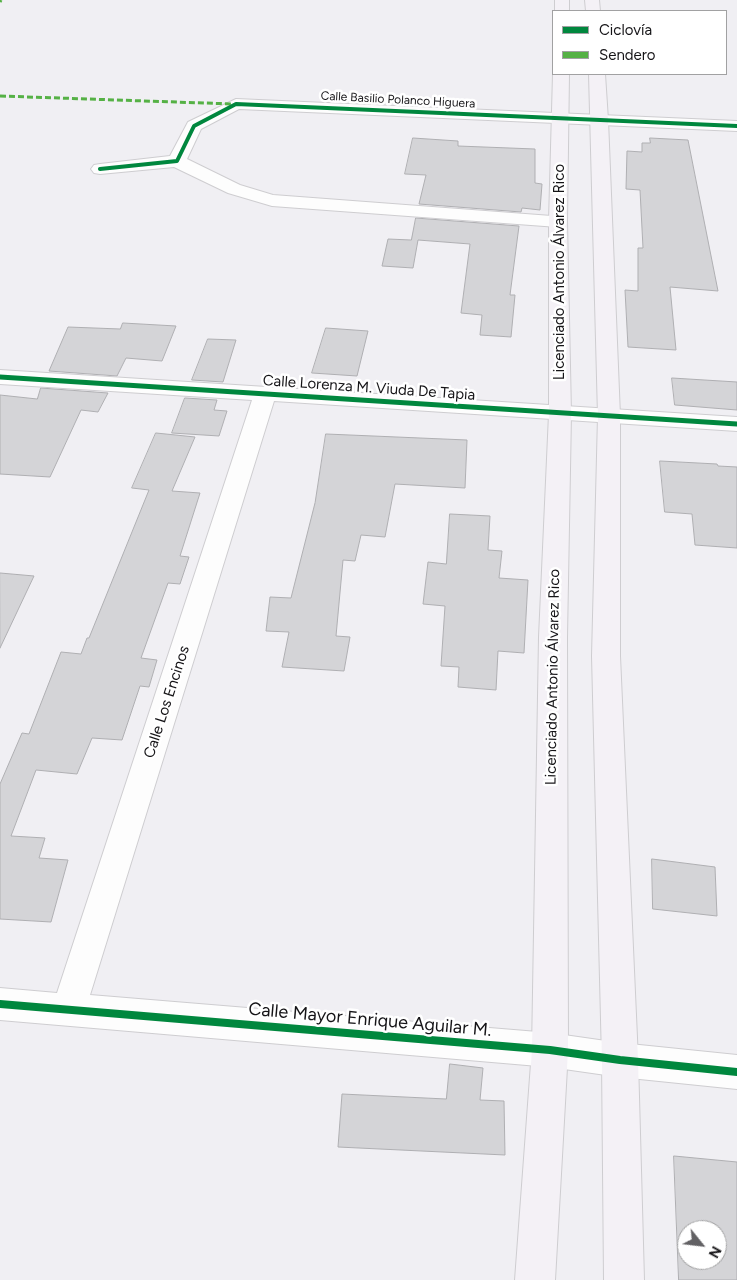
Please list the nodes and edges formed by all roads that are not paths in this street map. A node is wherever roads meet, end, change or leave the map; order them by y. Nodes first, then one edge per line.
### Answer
1 (561, 75) edge
2 (597, 75) edge
3 (560, 118) junction
4 (600, 120) junction
5 (737, 126) edge
6 (177, 162) junction
7 (100, 169) dead end
8 (558, 221) junction
9 (0, 377) edge
10 (265, 394) junction
11 (560, 414) junction
12 (609, 416) junction
13 (737, 424) edge
14 (0, 1004) edge
15 (68, 1011) junction
16 (550, 1050) junction
17 (620, 1060) junction
18 (737, 1072) edge
19 (535, 1280) edge
20 (624, 1280) edge

1 - 3 main road, Licenciado Antonio Álvarez Rico
2 - 4 main road
3 - 4 street, Calle Basilio Polanco Higuera
3 - 6 street, Calle Basilio Polanco Higuera
3 - 8 main road, Licenciado Antonio Álvarez Rico
4 - 5 street
4 - 12 main road
6 - 7 street
6 - 8 street
8 - 11 main road, Licenciado Antonio Álvarez Rico
9 - 10 street, Calle Lorenza M. Viuda De Tapia
10 - 11 street, Calle Lorenza M. Viuda De Tapia
10 - 15 street, Calle Los Encinos
11 - 12 street, Calle Lorenza M. Viuda De Tapia
11 - 16 main road, Licenciado Antonio Álvarez Rico
12 - 13 street, Calle Lorenza M. Viuda De Tapia
12 - 17 main road
14 - 15 street, Calle Mayor Enrique Aguilar M.
15 - 16 street, Calle Mayor Enrique Aguilar M.
16 - 17 street, Calle Mayor Enrique Aguilar M.
16 - 19 main road, Licenciado Antonio Álvarez Rico
17 - 18 street, Calle Mayor Enrique Aguilar M.
17 - 20 main road

